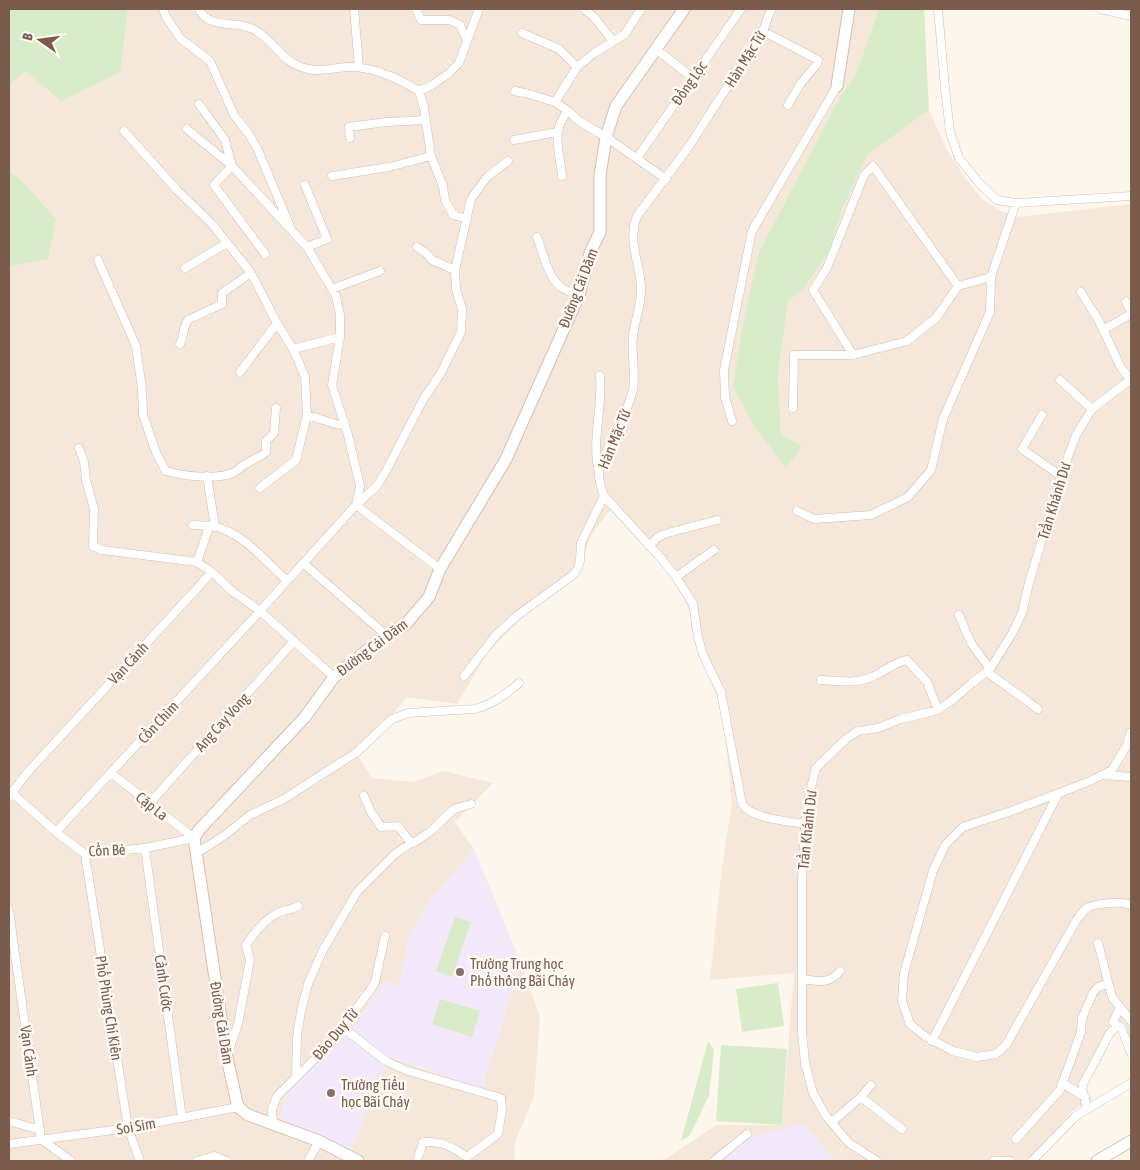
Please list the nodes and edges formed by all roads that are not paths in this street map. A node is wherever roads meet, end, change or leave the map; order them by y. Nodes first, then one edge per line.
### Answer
1 (163, 9) edge
2 (199, 9) edge
3 (354, 9) edge
4 (416, 9) edge
5 (479, 9) edge
6 (584, 9) edge
7 (642, 9) edge
8 (684, 9) edge
9 (741, 9) edge
10 (771, 9) edge
11 (850, 9) edge
12 (938, 9) edge
13 (1100, 9) edge
14 (1131, 16) edge
15 (763, 31) junction
16 (522, 33) dead end
17 (467, 41) junction
18 (613, 41) junction
19 (656, 49) junction
20 (359, 67) junction
21 (577, 67) junction
22 (693, 78) junction
23 (837, 86) joint
24 (419, 91) junction
25 (515, 91) dead end
26 (555, 102) junction
27 (199, 104) dead end
28 (788, 105) dead end
29 (568, 111) junction
30 (425, 120) junction
31 (187, 129) dead end
32 (124, 131) dead end
33 (557, 132) junction
34 (606, 137) junction
35 (350, 138) dead end
36 (514, 140) dead end
37 (431, 156) junction
38 (637, 158) junction
39 (508, 161) dead end
40 (232, 166) junction
41 (332, 176) dead end
42 (562, 176) dead end
43 (666, 178) junction
44 (305, 185) dead end
45 (1131, 196) edge
46 (1016, 203) junction
47 (467, 219) junction
48 (291, 230) junction
49 (537, 236) dead end
50 (227, 243) junction
51 (307, 246) junction
52 (417, 247) dead end
53 (265, 254) dead end
54 (98, 260) dead end
55 (185, 268) dead end
56 (455, 270) junction
57 (380, 272) dead end
58 (251, 274) junction
59 (991, 277) junction
60 (958, 286) junction
61 (332, 289) junction
62 (1081, 292) dead end
63 (579, 295) junction
64 (1126, 302) dead end
65 (1131, 313) edge
66 (277, 323) junction
67 (1103, 330) junction
68 (340, 337) junction
69 (180, 344) dead end
70 (293, 349) junction
71 (853, 355) junction
72 (240, 372) dead end
73 (600, 376) dead end
74 (1131, 379) edge
75 (1060, 380) dead end
76 (276, 408) dead end
77 (793, 408) dead end
78 (1092, 409) junction
79 (307, 415) junction
80 (1042, 415) dead end
81 (344, 421) junction
82 (732, 421) dead end
83 (78, 448) dead end
84 (599, 472) junction
85 (207, 476) junction
86 (1061, 476) junction
87 (260, 488) dead end
88 (604, 496) junction
89 (356, 505) junction
90 (797, 511) dead end
91 (717, 520) dead end
92 (193, 525) dead end
93 (212, 527) junction
94 (649, 546) junction
95 (714, 550) dead end
96 (197, 562) junction
97 (303, 563) junction
98 (440, 569) junction
99 (212, 572) junction
100 (676, 577) junction
101 (286, 580) junction
102 (260, 611) junction
103 (959, 616) dead end
104 (386, 635) junction
105 (294, 641) junction
106 (988, 671) junction
107 (464, 676) dead end
108 (334, 677) junction
109 (821, 680) dead end
110 (519, 683) dead end
111 (1038, 709) dead end
112 (938, 710) junction
113 (1131, 732) edge
114 (110, 773) junction
115 (1101, 775) junction
116 (1131, 777) edge
117 (10, 794) edge
118 (1058, 794) junction
119 (364, 796) dead end
120 (150, 804) junction
121 (471, 804) dead end
122 (805, 824) junction
123 (56, 832) junction
124 (194, 838) junction
125 (410, 843) junction
126 (145, 848) junction
127 (85, 854) junction
128 (197, 854) junction
129 (1131, 905) edge
130 (298, 906) dead end
131 (9, 911) edge
132 (385, 936) dead end
133 (1098, 944) dead end
134 (840, 971) dead end
135 (802, 979) junction
136 (1107, 984) junction
137 (1120, 1008) junction
138 (1131, 1021) edge
139 (1117, 1026) junction
140 (342, 1027) junction
141 (1129, 1040) edge
142 (932, 1041) junction
143 (1131, 1053) edge
144 (227, 1058) junction
145 (296, 1077) junction
146 (1062, 1083) junction
147 (1131, 1083) edge
148 (871, 1085) dead end
149 (861, 1097) junction
150 (1085, 1097) junction
151 (238, 1107) junction
152 (1087, 1108) junction
153 (182, 1118) junction
154 (9, 1121) edge
155 (832, 1122) junction
156 (273, 1124) junction
157 (128, 1128) junction
158 (902, 1129) dead end
159 (40, 1130) junction
160 (747, 1134) dead end
161 (42, 1139) junction
162 (1016, 1139) dead end
163 (319, 1141) junction
164 (1131, 1141) edge
165 (9, 1144) edge
166 (71, 1161) edge
167 (140, 1161) edge
168 (197, 1161) edge
169 (227, 1161) edge
170 (308, 1161) edge
171 (358, 1161) edge
172 (416, 1161) edge
173 (714, 1161) edge
174 (877, 1161) edge
175 (994, 1161) edge
176 (1010, 1161) edge
177 (1032, 1161) edge
178 (1097, 1161) edge

1 - 48 street
2 - 20 street
3 - 20 street
4 - 17 street
5 - 17 street
6 - 18 street
7 - 18 street
8 - 19 street, Đường Cái Dăm
9 - 22 street, Đồng Lộc
10 - 15 street, Hàn Mặc Tử
11 - 23 street
12 - 46 street
13 - 14 street
15 - 28 street
15 - 43 street, Hàn Mặc Tử
16 - 21 street
17 - 24 street
18 - 21 street
19 - 22 street
19 - 34 street, Đường Cái Dăm
20 - 24 street
21 - 26 street
22 - 38 street, Đồng Lộc
23 - 82 street
24 - 30 street
25 - 26 street
26 - 29 street
27 - 40 street
29 - 33 street
29 - 34 street
30 - 35 street
30 - 37 street
31 - 40 street
32 - 50 street
33 - 36 street
33 - 42 street
34 - 38 street
34 - 63 street, Đường Cái Dăm
37 - 41 street
37 - 47 street
38 - 43 street
39 - 47 street, Cồn Chìm
40 - 48 street
40 - 53 street
43 - 84 street, Hàn Mặc Tử
44 - 51 street
45 - 46 street
46 - 59 street
47 - 56 street, Cồn Chìm
48 - 51 street
49 - 63 street
50 - 55 street
50 - 58 street
51 - 61 street
52 - 56 street
54 - 85 street
56 - 89 street, Cồn Chìm
57 - 61 street
58 - 66 street
58 - 69 street
59 - 60 street
59 - 90 street
60 - 71 street
60 - 71 street
61 - 68 street
62 - 67 street
63 - 98 street, Đường Cái Dăm
64 - 65 street
65 - 67 street
66 - 70 street
66 - 72 street
67 - 74 street
68 - 70 street
68 - 81 street
70 - 79 street
71 - 77 street
73 - 84 street
74 - 78 street, Trần Khánh Dư
75 - 78 street
76 - 85 street
78 - 86 street, Trần Khánh Dư
79 - 81 street
79 - 87 street
80 - 86 street
81 - 89 street
83 - 96 street
84 - 88 street, Hàn Mặc Tử
85 - 93 street
86 - 106 street, Trần Khánh Dư
88 - 94 street
88 - 107 street
89 - 97 street, Cồn Chìm
89 - 98 street
91 - 94 street
92 - 93 street
93 - 96 street
93 - 101 street
94 - 100 street
95 - 100 street
96 - 99 street
97 - 101 street, Cồn Chìm
97 - 104 street
98 - 104 street, Đường Cái Dăm
99 - 102 street
99 - 117 street, Vạn Cảnh
100 - 122 street
101 - 102 street, Cồn Chìm
102 - 105 street
102 - 114 street, Cồn Chìm
103 - 106 street
104 - 108 street, Đường Cái Dăm
105 - 108 street
105 - 120 street, Ang Cay Vong
106 - 111 street
106 - 112 street, Trần Khánh Dư
108 - 124 street, Đường Cái Dăm
109 - 112 street
110 - 128 street
112 - 122 street, Trần Khánh Dư
113 - 115 street
114 - 120 street, Cặp La
114 - 123 street, Cồn Chìm
115 - 116 street
115 - 118 street
117 - 123 street, Cồn Bè
118 - 142 street
118 - 142 street
119 - 125 street
120 - 124 street, Cặp La
121 - 125 street
122 - 135 street, Trần Khánh Dư
123 - 127 street, Cồn Bè
124 - 126 street, Cồn Bè
124 - 128 street, Đường Cái Dăm
125 - 145 street
126 - 127 street, Cồn Bè
126 - 153 street, Cảnh Cước
127 - 157 street, Phố Phùng Chí Kiên
128 - 144 street, Đường Cái Dăm
129 - 142 street
130 - 144 street
131 - 159 street, Vạn Cảnh
132 - 140 street, Đào Duy Từ
133 - 136 street
134 - 135 street
135 - 155 street, Trần Khánh Dư
136 - 137 street
136 - 146 street
137 - 138 street
137 - 139 street
139 - 141 street
139 - 150 street
140 - 145 street, Đào Duy Từ
140 - 172 street
141 - 143 street
144 - 151 street, Đường Cái Dăm
145 - 156 street, Đào Duy Từ
146 - 150 street
146 - 162 street
147 - 152 street
148 - 149 street
149 - 155 street
149 - 158 street
150 - 152 street
151 - 153 street, Soi Sim
151 - 156 street
152 - 177 street
153 - 157 street, Soi Sim
154 - 159 street
155 - 174 street, Trần Khánh Dư
156 - 163 street
157 - 161 street, Soi Sim
157 - 167 street, Phố Phùng Chí Kiên
159 - 161 street
160 - 173 street
161 - 165 street, Soi Sim
161 - 166 street
163 - 170 street
163 - 171 street
164 - 178 street
168 - 169 street
175 - 176 street

